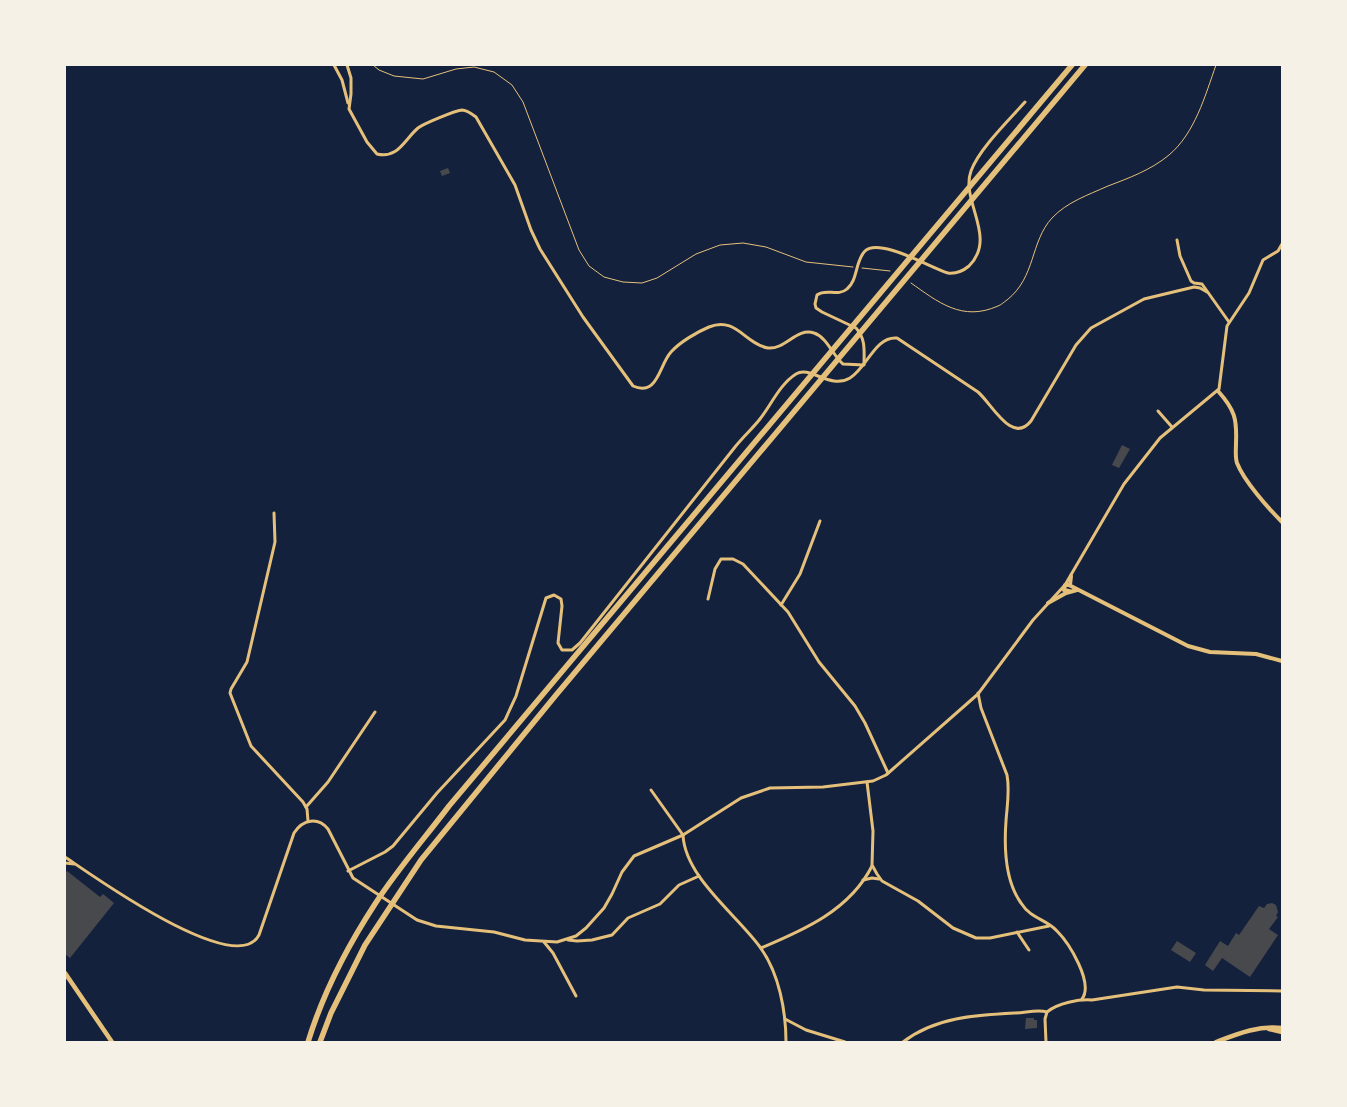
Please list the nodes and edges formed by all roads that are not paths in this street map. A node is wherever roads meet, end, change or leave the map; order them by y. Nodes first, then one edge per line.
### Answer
1 (334, 65) edge
2 (347, 65) edge
3 (1072, 65) edge
4 (1085, 65) edge
5 (1025, 102) dead end
6 (348, 106) junction
7 (1177, 240) dead end
8 (1282, 244) edge
9 (1281, 251) edge
10 (1207, 292) junction
11 (1229, 322) junction
12 (864, 365) junction
13 (1218, 391) junction
14 (1158, 411) dead end
15 (1172, 427) junction
16 (274, 514) dead end
17 (820, 521) dead end
18 (1282, 522) edge
19 (1071, 576) junction
20 (1064, 586) junction
21 (1070, 586) junction
22 (1069, 591) junction
23 (1079, 591) junction
24 (708, 599) dead end
25 (1048, 603) junction
26 (781, 605) junction
27 (1282, 661) edge
28 (978, 693) junction
29 (375, 712) dead end
30 (888, 773) junction
31 (867, 782) junction
32 (651, 790) dead end
33 (306, 807) junction
34 (308, 821) junction
35 (683, 835) junction
36 (65, 857) edge
37 (65, 863) edge
38 (76, 864) junction
39 (872, 864) junction
40 (348, 870) junction
41 (699, 876) junction
42 (880, 879) junction
43 (863, 880) junction
44 (1050, 926) junction
45 (1017, 932) junction
46 (567, 940) junction
47 (544, 941) junction
48 (761, 948) junction
49 (1029, 950) dead end
50 (65, 973) edge
51 (1282, 992) edge
52 (576, 996) dead end
53 (1082, 999) junction
54 (1046, 1012) junction
55 (785, 1019) junction
56 (1282, 1028) edge
57 (1265, 1029) junction
58 (1282, 1032) edge
59 (112, 1042) edge
60 (308, 1042) edge
61 (320, 1042) edge
62 (786, 1042) edge
63 (845, 1042) edge
64 (903, 1042) edge
65 (1046, 1042) edge
66 (1216, 1042) edge

1 - 6 street
2 - 6 street
3 - 60 highway
4 - 61 highway
5 - 12 street
6 - 12 street
7 - 10 street
8 - 9 street
9 - 11 street
10 - 11 street
10 - 12 street
11 - 13 street
12 - 40 street
13 - 15 street
13 - 18 street
14 - 15 street
15 - 19 street
16 - 33 street
17 - 26 street
19 - 20 street
19 - 21 street
20 - 21 street
20 - 22 street
20 - 25 street
21 - 22 street
21 - 23 street
22 - 23 street
22 - 25 street
23 - 27 street
24 - 26 street
25 - 28 street
26 - 30 street
28 - 30 street
28 - 44 street
29 - 33 street
30 - 31 street
31 - 35 street
31 - 39 street
32 - 35 street
33 - 34 street
34 - 38 street
34 - 40 street
35 - 41 street
35 - 46 street
36 - 38 street
37 - 38 street
39 - 42 street
39 - 43 street
40 - 47 street
41 - 46 street
41 - 48 street
42 - 43 street
42 - 45 street
43 - 48 street
44 - 45 street
44 - 53 street
45 - 49 street
46 - 47 street
47 - 52 street
48 - 55 street
50 - 59 main road
51 - 53 street
53 - 54 street
54 - 64 street
54 - 65 street
55 - 62 street
55 - 63 street
56 - 57 main road
57 - 58 main road
57 - 66 main road

